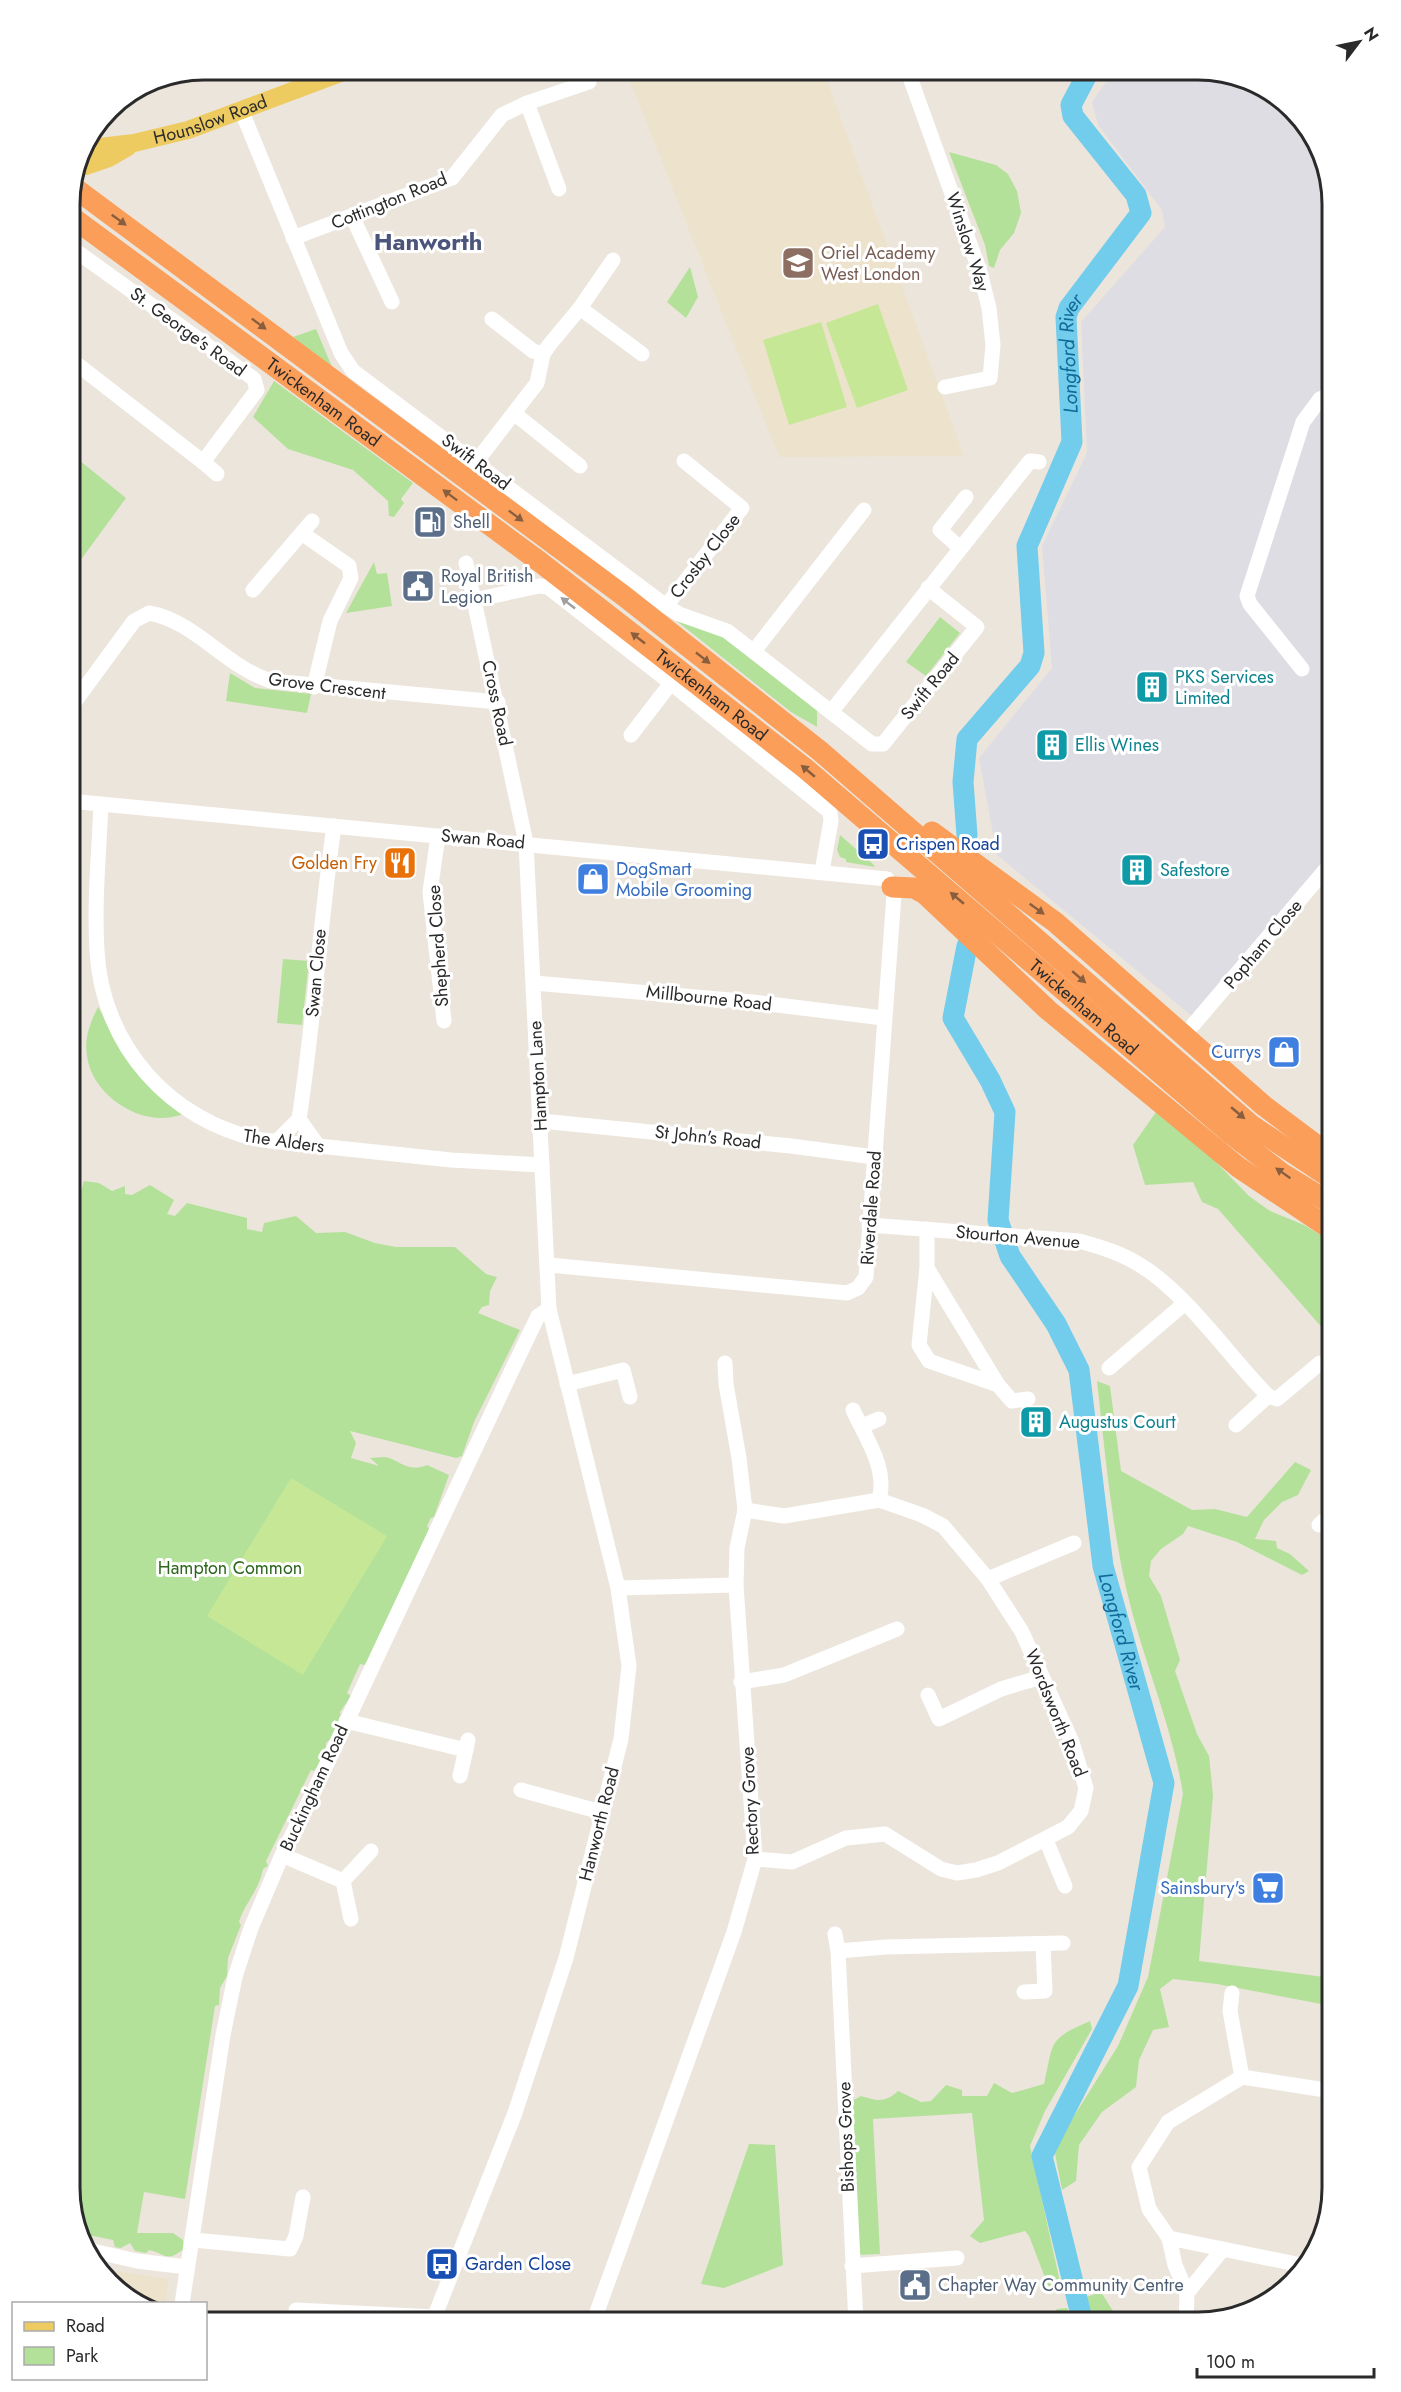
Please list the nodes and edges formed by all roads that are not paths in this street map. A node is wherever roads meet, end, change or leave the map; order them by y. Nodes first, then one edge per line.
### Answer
1 (323, 80) edge
2 (911, 80) edge
3 (589, 82) dead end
4 (527, 103) junction
5 (242, 112) junction
6 (89, 155) edge
7 (559, 189) dead end
8 (80, 192) edge
9 (352, 216) junction
10 (80, 223) edge
11 (293, 238) junction
12 (80, 254) edge
13 (613, 260) dead end
14 (392, 302) dead end
15 (580, 308) junction
16 (492, 320) dead end
17 (543, 354) junction
18 (642, 354) dead end
19 (80, 367) edge
20 (945, 387) dead end
21 (1322, 398) edge
22 (515, 414) junction
23 (684, 461) dead end
24 (203, 462) junction
25 (476, 462) junction
26 (1039, 462) dead end
27 (580, 466) dead end
28 (217, 474) dead end
29 (966, 497) dead end
30 (864, 510) dead end
31 (312, 521) dead end
32 (303, 534) junction
33 (959, 547) junction
34 (466, 563) dead end
35 (928, 588) junction
36 (253, 590) dead end
37 (474, 600) junction
38 (666, 606) junction
39 (754, 651) junction
40 (1302, 669) dead end
41 (671, 683) junction
42 (314, 687) junction
43 (80, 694) edge
44 (498, 702) junction
45 (831, 712) junction
46 (631, 735) dead end
47 (820, 751) junction
48 (80, 802) edge
49 (101, 804) junction
50 (334, 826) junction
51 (438, 836) junction
52 (526, 843) junction
53 (822, 871) junction
54 (1322, 874) edge
55 (892, 887) junction
56 (1002, 936) junction
57 (534, 983) junction
58 (883, 1018) junction
59 (444, 1021) dead end
60 (1194, 1025) dead end
61 (1187, 1084) junction
62 (1171, 1111) junction
63 (299, 1119) junction
64 (541, 1121) junction
65 (276, 1142) junction
66 (319, 1147) junction
67 (1322, 1149) edge
68 (874, 1156) junction
69 (542, 1165) junction
70 (1322, 1172) edge
71 (1322, 1198) edge
72 (1322, 1224) edge
73 (869, 1225) junction
74 (927, 1229) junction
75 (549, 1265) junction
76 (927, 1268) junction
77 (1185, 1304) junction
78 (549, 1309) junction
79 (725, 1363) dead end
80 (1320, 1363) dead end
81 (1109, 1368) dead end
82 (567, 1384) junction
83 (998, 1385) junction
84 (1268, 1396) junction
85 (630, 1398) dead end
86 (1029, 1399) dead end
87 (853, 1410) dead end
88 (879, 1419) dead end
89 (1236, 1425) dead end
90 (862, 1426) junction
91 (879, 1500) junction
92 (745, 1510) junction
93 (1322, 1522) edge
94 (1319, 1525) dead end
95 (1074, 1543) dead end
96 (988, 1580) junction
97 (736, 1585) junction
98 (618, 1588) junction
99 (897, 1629) dead end
100 (1041, 1677) junction
101 (741, 1682) junction
102 (928, 1695) dead end
103 (346, 1721) junction
104 (460, 1776) dead end
105 (520, 1790) dead end
106 (601, 1812) junction
107 (1046, 1840) junction
108 (371, 1851) dead end
109 (282, 1855) junction
110 (755, 1859) junction
111 (343, 1881) junction
112 (1065, 1886) dead end
113 (351, 1919) dead end
114 (835, 1934) dead end
115 (1063, 1943) dead end
116 (1043, 1944) junction
117 (838, 1951) junction
118 (1024, 1992) dead end
119 (1232, 1993) dead end
120 (1242, 2077) junction
121 (1322, 2089) edge
122 (303, 2197) dead end
123 (1169, 2238) junction
124 (193, 2240) junction
125 (1223, 2249) junction
126 (97, 2252) edge
127 (957, 2258) dead end
128 (1296, 2264) edge
129 (852, 2266) junction
130 (187, 2267) junction
131 (1187, 2293) junction
132 (182, 2302) edge
133 (296, 2310) dead end
134 (323, 2312) edge
135 (436, 2312) edge
136 (597, 2312) edge
137 (855, 2312) edge
138 (1186, 2312) edge

1 - 5 main road, Hounslow Road
2 - 20 street, Winslow Way
3 - 4 street, Cottington Road
4 - 7 street
4 - 9 street, Cottington Road
5 - 6 main road, Hounslow Road
5 - 11 street, Swift Road
8 -> 47 highway, Twickenham Road
9 - 11 street, Cottington Road
9 - 14 street
56 -> 10 highway, Twickenham Road
11 - 25 street, Swift Road
12 - 24 street, St. George's Road
13 - 15 street
15 - 17 street
15 - 18 street
16 - 17 street
17 - 22 street
19 - 24 street
21 - 40 street
22 - 25 street
22 - 27 street
23 - 38 street, Crosby Close
24 - 28 street
25 - 38 street, Swift Road
26 - 33 street
29 - 33 street
30 - 39 street
31 - 32 street
32 - 36 street
32 - 42 street
33 - 35 street
34 - 37 street, Cross Road
35 - 45 street
35 - 45 street, Swift Road
41 -> 37 street
37 - 44 street, Cross Road
38 - 39 street, Swift Road
39 - 45 street, Swift Road
41 - 46 street
41 - 53 street
42 - 43 street, Grove Crescent
42 - 44 street, Grove Crescent
44 - 52 street, Cross Road
47 -> 61 highway, Twickenham Road
47 -> 67 highway
48 - 49 street, Swan Road
49 - 50 street, Swan Road
49 - 65 street, The Alders
50 - 51 street, Swan Road
50 - 63 street, Swan Close
51 - 52 street, Swan Road
51 - 59 street, Shepherd Close
52 - 53 street, Swan Road
52 - 57 street, Hampton Lane
53 - 55 street, Swan Road
54 - 60 street, Popham Close
55 - 58 street, Riverdale Road
55 - 62 highway
56 - 61 highway, Twickenham Road
56 - 62 highway
57 - 58 street, Millbourne Road
57 - 64 street, Hampton Lane
58 - 68 street, Riverdale Road
61 -> 70 highway
71 -> 61 highway, Twickenham Road
62 - 72 highway
63 - 65 street
63 - 66 street
64 - 68 street, St John's Road
64 - 69 street, Hampton Lane
65 - 66 street, The Alders
66 - 69 street, The Alders
68 - 73 street, Riverdale Road
69 - 75 street, Hampton Lane
73 - 74 street, Stourton Avenue
73 - 75 street, Riverdale Road
74 - 76 street
74 - 77 street, Stourton Avenue
75 - 78 street, Hampton Lane
76 - 83 street
76 - 83 street
77 - 81 street
77 - 84 street, Stourton Avenue
78 - 82 street, Hanworth Road
78 - 103 street, Buckingham Road
79 - 92 street, Rectory Grove
80 - 84 street
82 - 85 street
82 - 98 street, Hanworth Road
83 - 86 street
84 - 89 street
87 - 90 street
88 - 90 street
90 - 91 street
91 - 92 street, Wordsworth Road
91 - 96 street, Wordsworth Road
92 - 97 street, Rectory Grove
93 - 94 street
95 - 96 street
96 - 100 street, Wordsworth Road
97 - 98 street
97 - 101 street, Rectory Grove
98 - 106 street, Hanworth Road
99 - 101 street
100 - 102 street
100 - 107 street, Wordsworth Road
101 - 110 street, Rectory Grove
103 - 104 street
103 - 109 street, Buckingham Road
105 - 106 street
106 - 135 street, Hanworth Road
107 - 110 street, Wordsworth Road
107 - 112 street
108 - 111 street
109 - 111 street
109 - 124 street, Buckingham Road
110 - 136 street, Rectory Grove
111 - 113 street
114 - 117 street, Bishops Grove
115 - 116 street
116 - 117 street
116 - 118 street
117 - 129 street, Bishops Grove
119 - 120 street
120 - 121 street
120 - 123 street
122 - 124 street
123 - 125 street
123 - 131 street
124 - 130 street, Buckingham Road
125 - 128 street
125 - 131 street
126 - 130 street
127 - 129 street
129 - 137 street, Bishops Grove
130 - 132 street, Buckingham Road
131 - 138 street
133 - 134 street

